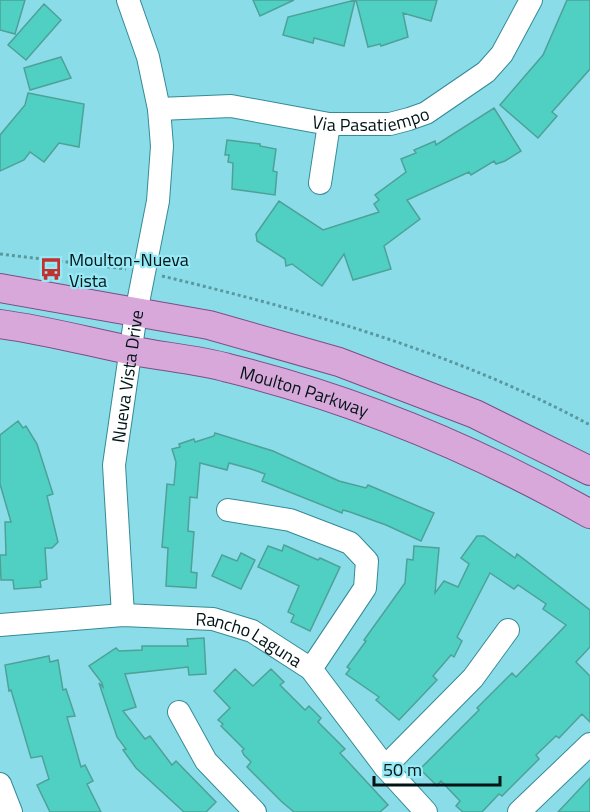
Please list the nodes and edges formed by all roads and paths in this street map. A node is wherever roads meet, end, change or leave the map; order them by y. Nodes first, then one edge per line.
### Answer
1 (128, 0) edge
2 (531, 0) edge
3 (159, 109) junction
4 (329, 124) junction
5 (320, 183) dead end
6 (0, 254) edge
7 (146, 272) junction
8 (0, 288) edge
9 (136, 313) junction
10 (0, 324) edge
11 (130, 350) junction
12 (590, 425) edge
13 (590, 471) edge
14 (228, 510) dead end
15 (590, 514) edge
16 (123, 615) junction
17 (0, 625) edge
18 (508, 630) dead end
19 (311, 669) junction
20 (179, 712) dead end
21 (590, 744) edge
22 (385, 767) junction
23 (0, 784) edge
24 (11, 812) edge
25 (255, 812) edge
26 (426, 812) edge
27 (519, 812) edge

1 - 3 street, Nueva Vista Drive
2 - 4 street, Via Pasatiempo
3 - 4 street, Via Pasatiempo
3 - 7 street, Nueva Vista Drive
4 - 5 street
6 - 7 path
7 - 9 street, Nueva Vista Drive
7 - 12 path
8 - 9 main road, Moulton Parkway
9 - 11 street, Nueva Vista Drive
9 - 13 main road, Moulton Parkway
10 - 11 main road, Moulton Parkway
11 - 15 main road, Moulton Parkway
11 - 16 street, Nueva Vista Drive
14 - 19 street
16 - 17 street, Rancho Laguna
16 - 19 street, Rancho Laguna
18 - 22 street
19 - 22 street, Rancho Laguna
20 - 25 street
21 - 27 street
22 - 26 street, Rancho Laguna
23 - 24 street

